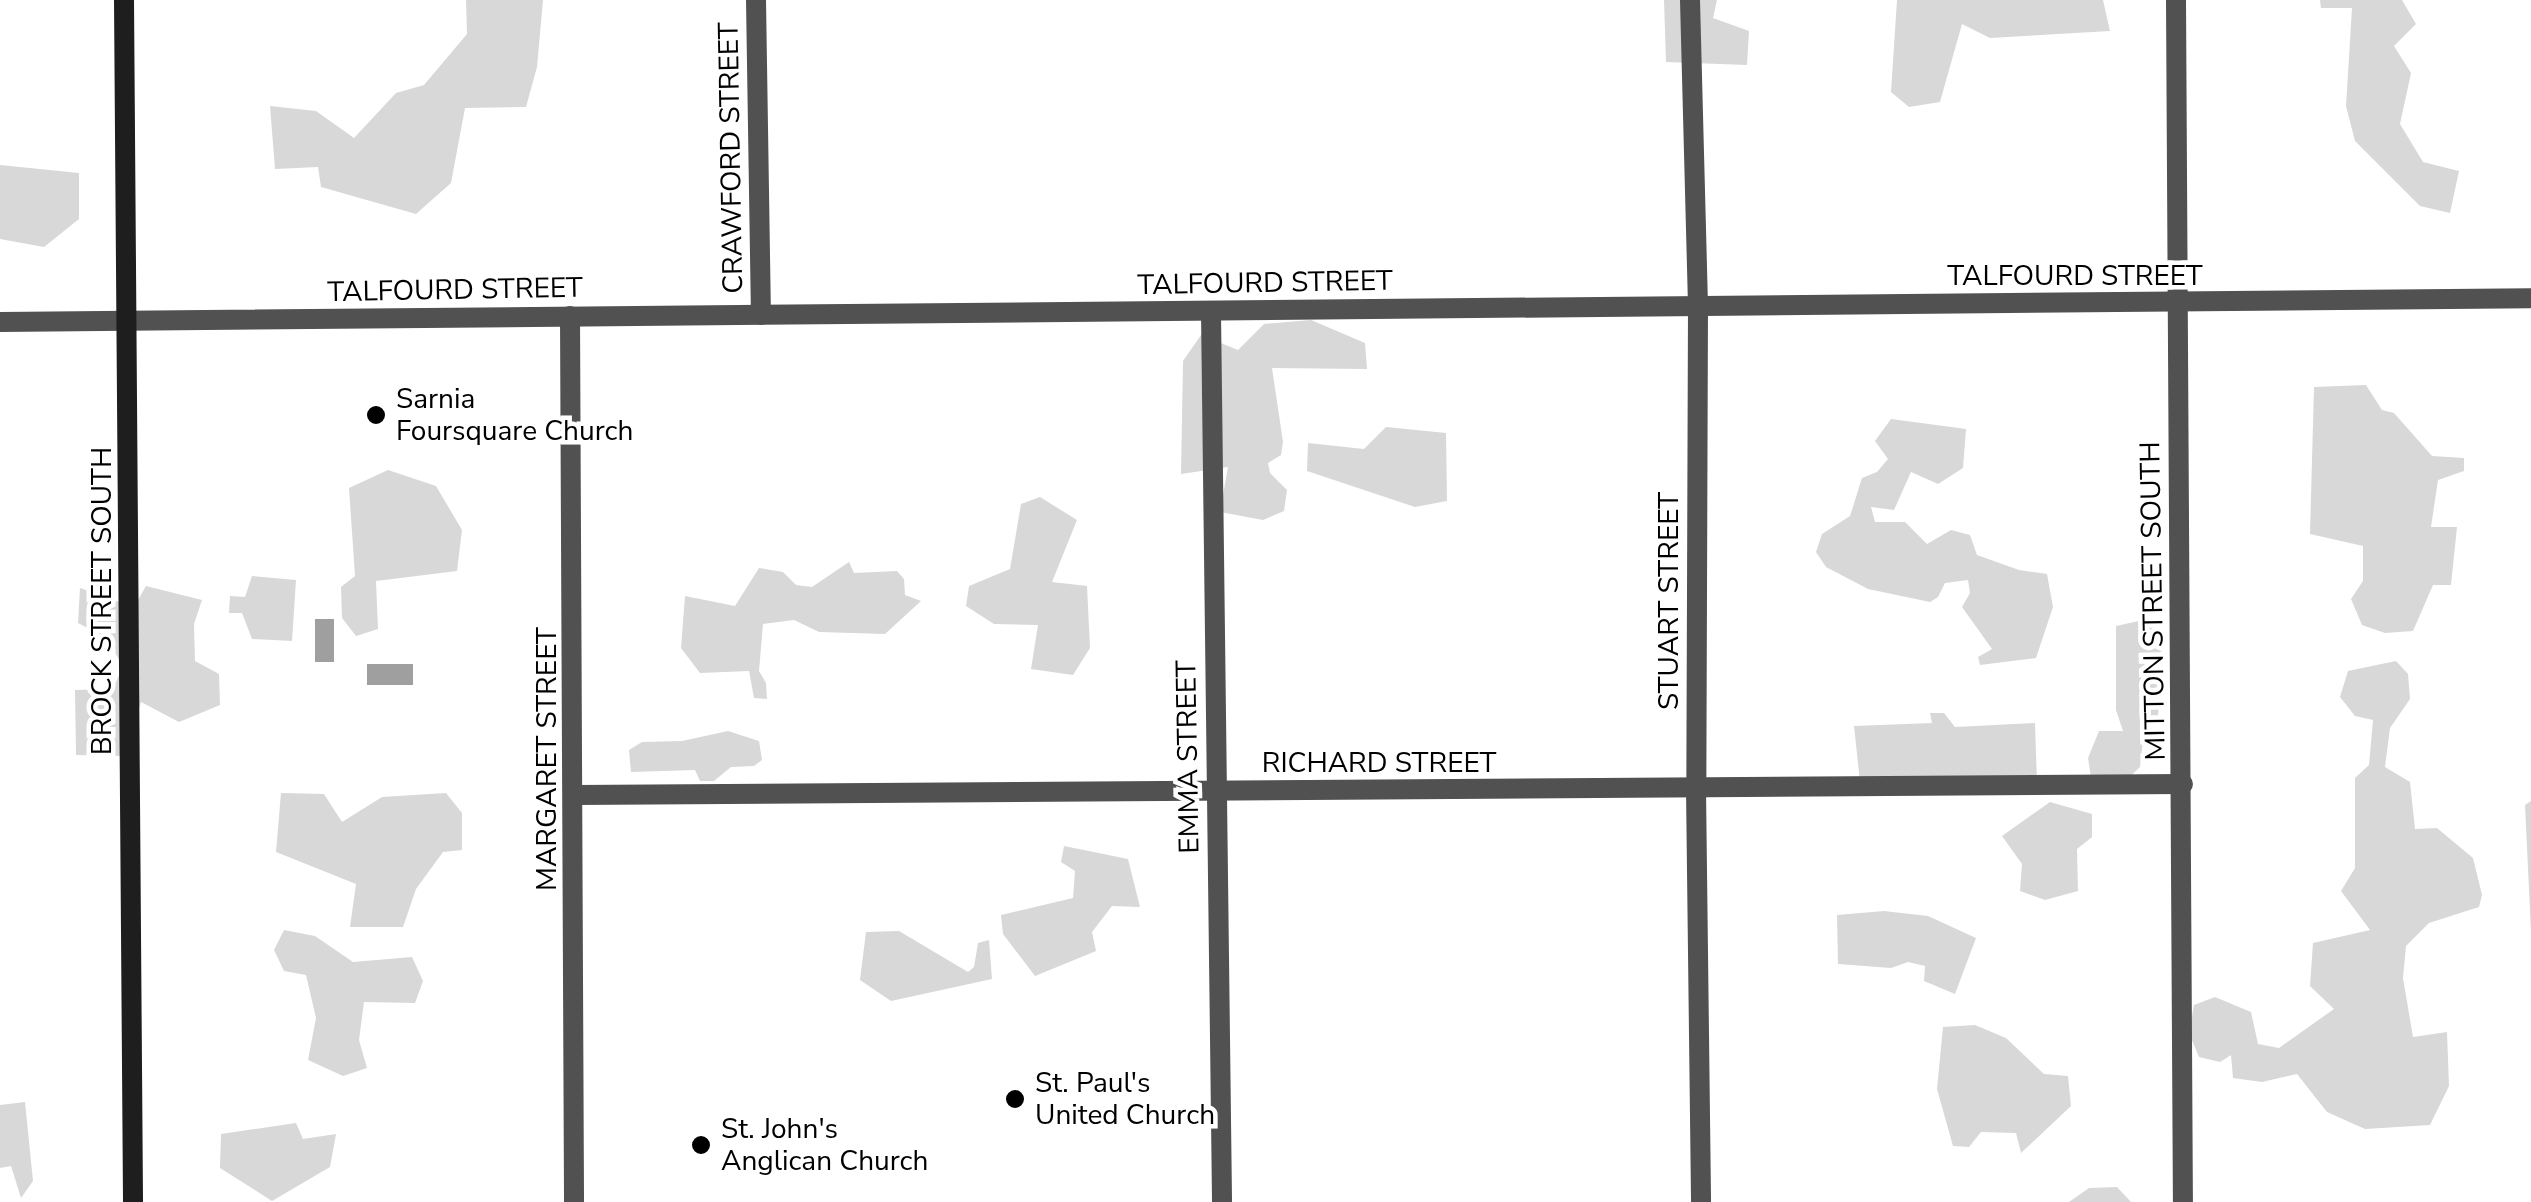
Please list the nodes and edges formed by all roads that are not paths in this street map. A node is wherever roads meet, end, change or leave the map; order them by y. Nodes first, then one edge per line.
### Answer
1 (124, 0) edge
2 (756, 0) edge
3 (1690, 0) edge
4 (2176, 0) edge
5 (2531, 298) edge
6 (2176, 303) junction
7 (1698, 306) junction
8 (1210, 312) junction
9 (761, 315) junction
10 (570, 316) junction
11 (0, 322) edge
12 (127, 322) junction
13 (2183, 784) junction
14 (1696, 789) junction
15 (1216, 791) junction
16 (575, 795) junction
17 (134, 1202) edge
18 (574, 1202) edge
19 (1222, 1202) edge
20 (1701, 1202) edge
21 (2183, 1202) edge

1 - 12 main road, BROCK STREET SOUTH
2 - 9 street, CRAWFORD STREET
3 - 7 street, STUART STREET
4 - 6 street, MITTON STREET SOUTH
5 - 6 street, TALFOURD STREET
6 - 7 street, TALFOURD STREET
6 - 13 street, MITTON STREET SOUTH
7 - 8 street, TALFOURD STREET
7 - 14 street, STUART STREET
8 - 9 street, TALFOURD STREET
8 - 15 street, EMMA STREET
9 - 10 street, TALFOURD STREET
10 - 12 street, TALFOURD STREET
10 - 16 street, MARGARET STREET
11 - 12 street, TALFOURD STREET
12 - 17 main road, BROCK STREET SOUTH
13 - 14 street, RICHARD STREET
13 - 21 street, MITTON STREET SOUTH
14 - 15 street, RICHARD STREET
14 - 20 street, STUART STREET
15 - 16 street, RICHARD STREET
15 - 19 street, EMMA STREET
16 - 18 street, MARGARET STREET

